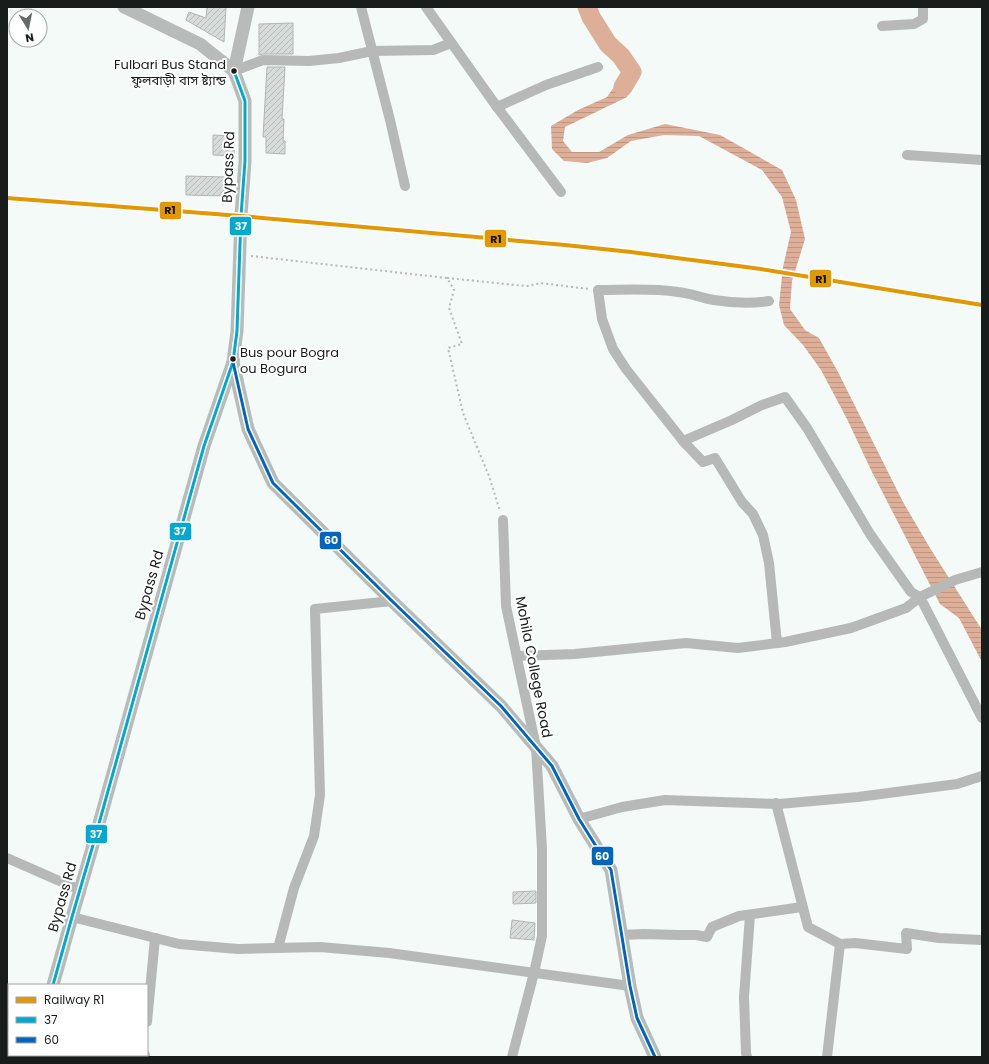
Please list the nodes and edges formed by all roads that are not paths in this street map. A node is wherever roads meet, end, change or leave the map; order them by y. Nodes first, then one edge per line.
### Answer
1 (248, 7) edge
2 (361, 7) edge
3 (426, 7) edge
4 (923, 7) edge
5 (127, 8) edge
6 (882, 26) dead end
7 (451, 43) junction
8 (372, 51) junction
9 (598, 66) dead end
10 (234, 71) junction
11 (497, 107) junction
12 (907, 155) dead end
13 (982, 160) edge
14 (404, 186) dead end
15 (561, 192) dead end
16 (769, 301) dead end
17 (233, 362) junction
18 (683, 441) junction
19 (503, 520) road end
20 (982, 572) edge
21 (920, 597) junction
22 (392, 601) junction
23 (777, 643) junction
24 (516, 656) junction
25 (982, 718) edge
26 (536, 747) junction
27 (982, 776) edge
28 (776, 804) junction
29 (579, 819) junction
30 (7, 858) edge
31 (80, 890) junction
32 (802, 907) junction
33 (750, 915) junction
34 (72, 918) junction
35 (621, 935) junction
36 (155, 938) junction
37 (982, 940) edge
38 (840, 944) junction
39 (278, 948) junction
40 (534, 973) junction
41 (53, 984) edge
42 (630, 986) junction
43 (148, 1012) edge
44 (512, 1057) edge
45 (655, 1057) edge
46 (747, 1057) edge
47 (827, 1057) edge

1 - 10 main road
2 - 8 street
3 - 7 street
4 - 6 street
5 - 10 main road
7 - 8 street
7 - 11 street
8 - 10 street
8 - 14 street
9 - 11 street
10 - 17 main road, Bypass Rd
11 - 15 street
12 - 13 street
16 - 18 street
17 - 22 main road
17 - 31 main road, Bypass Rd
18 - 21 street
18 - 23 street
19 - 24 street, Mohila College Road
20 - 21 street
21 - 23 street
21 - 25 street
22 - 26 main road
22 - 39 street
23 - 24 street
24 - 26 street, Mohila College Road
26 - 29 main road
26 - 40 street, Mohila College Road
27 - 28 street
28 - 29 street
28 - 32 street
29 - 35 main road
30 - 31 street
31 - 34 main road, Bypass Rd
32 - 33 street
32 - 38 street
33 - 35 street
33 - 46 street
34 - 36 street
34 - 41 main road, Bypass Rd
35 - 42 main road
36 - 39 street
36 - 43 street
37 - 38 street
38 - 47 street
39 - 40 street
40 - 42 street
40 - 44 street, Mohila College Road
42 - 45 main road

